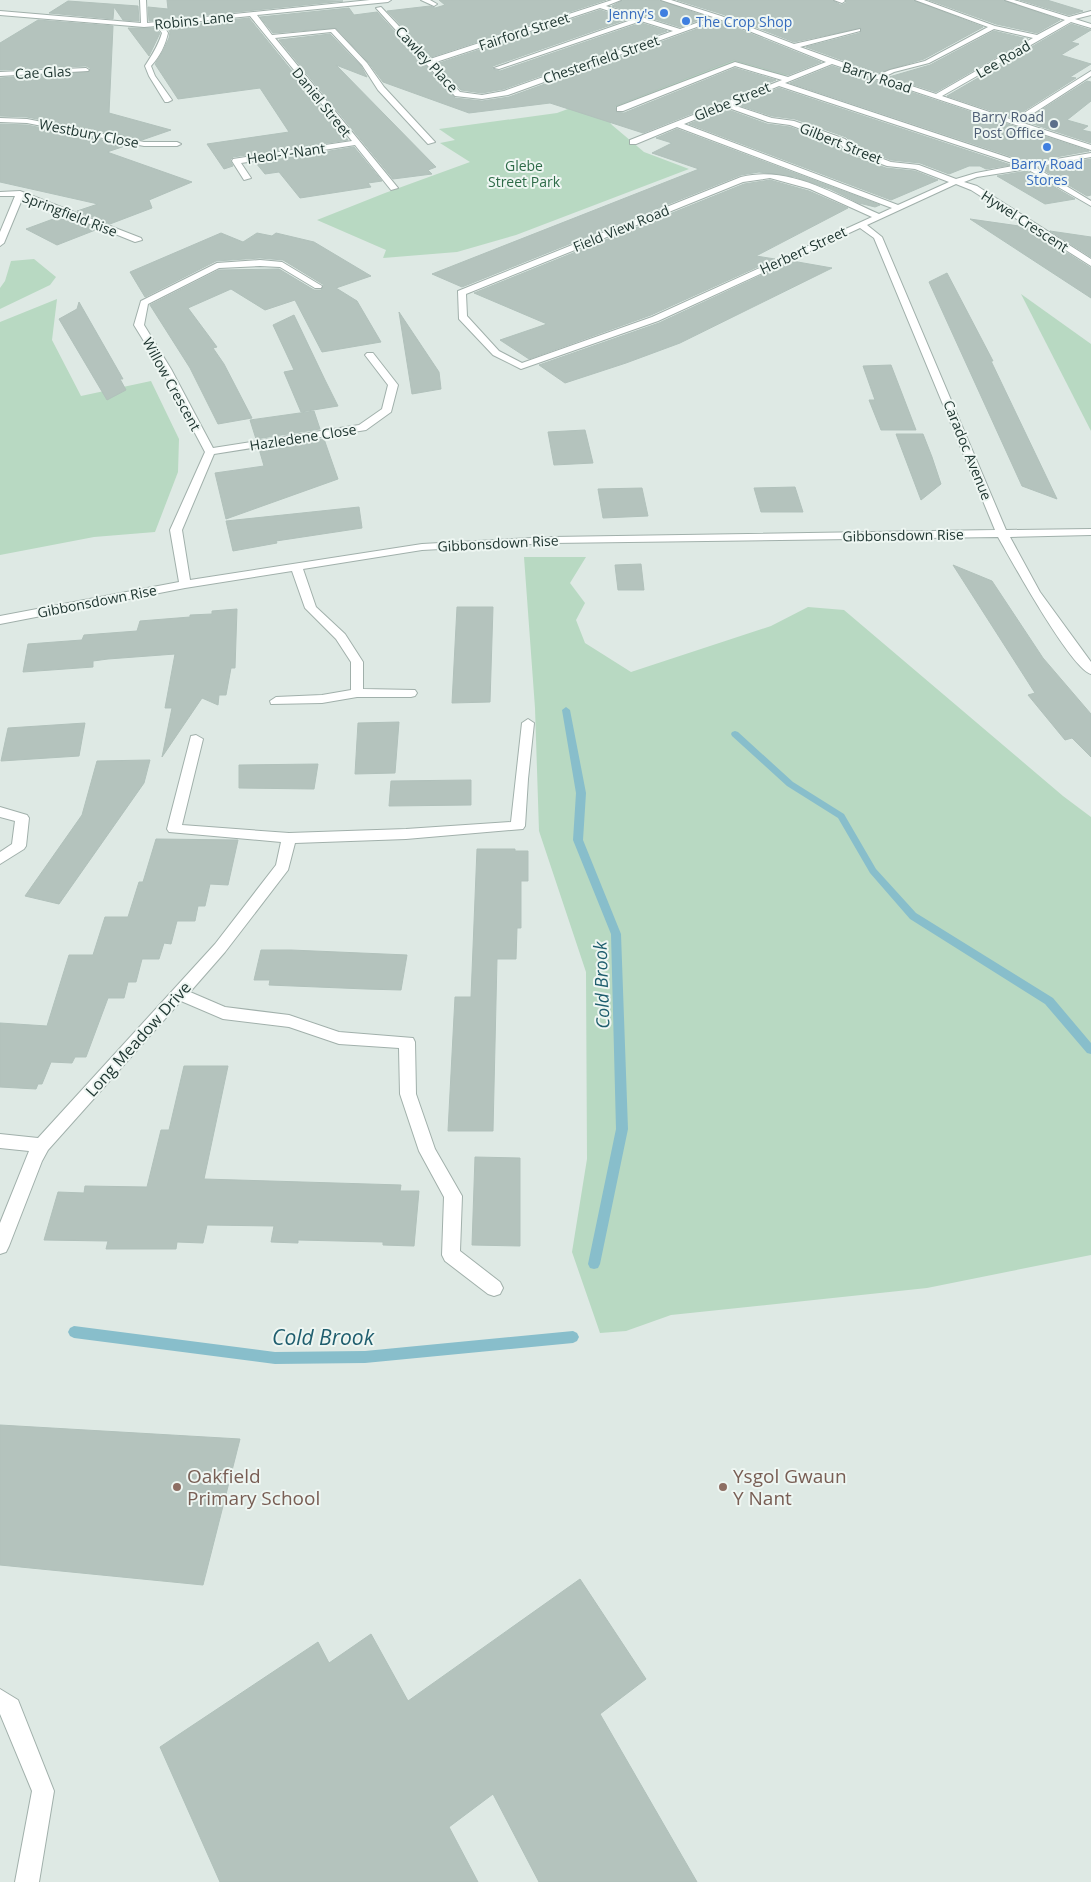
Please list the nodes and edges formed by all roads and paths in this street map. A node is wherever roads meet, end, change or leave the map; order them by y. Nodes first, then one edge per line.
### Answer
1 (143, 0) edge
2 (388, 0) edge
3 (424, 0) edge
4 (618, 0) edge
5 (681, 0) edge
6 (918, 0) edge
7 (1008, 0) edge
8 (668, 1) edge
9 (434, 4) dead end
10 (600, 6) junction
11 (379, 8) dead end
12 (1091, 12) edge
13 (0, 13) edge
14 (252, 14) junction
15 (719, 18) junction
16 (640, 19) junction
17 (1070, 20) junction
18 (159, 24) junction
19 (144, 25) junction
20 (992, 26) junction
21 (1091, 26) edge
22 (858, 30) dead end
23 (680, 31) junction
24 (270, 37) junction
25 (1040, 38) junction
26 (792, 47) junction
27 (430, 62) junction
28 (832, 62) junction
29 (497, 68) dead end
30 (86, 70) dead end
31 (1091, 73) edge
32 (0, 74) edge
33 (879, 77) junction
34 (787, 79) junction
35 (777, 83) junction
36 (936, 96) junction
37 (482, 97) joint
38 (168, 100) dead end
39 (724, 104) junction
40 (620, 109) dead end
41 (0, 120) edge
42 (1013, 123) junction
43 (676, 124) junction
44 (431, 142) dead end
45 (633, 142) dead end
46 (355, 143) junction
47 (177, 144) dead end
48 (1091, 148) edge
49 (1091, 155) edge
50 (1028, 166) junction
51 (247, 178) dead end
52 (957, 181) junction
53 (394, 188) dead end
54 (20, 193) junction
55 (0, 194) edge
56 (1091, 204) edge
57 (897, 207) junction
58 (877, 216) junction
59 (860, 224) junction
60 (138, 240) dead end
61 (0, 243) edge
62 (1091, 263) edge
63 (318, 286) dead end
64 (370, 355) dead end
65 (520, 366) joint
66 (210, 452) junction
67 (1091, 532) edge
68 (1002, 533) junction
69 (296, 567) junction
70 (185, 584) junction
71 (0, 620) edge
72 (1091, 670) edge
73 (357, 693) junction
74 (411, 693) dead end
75 (276, 701) dead end
76 (528, 723) dead end
77 (196, 739) dead end
78 (0, 812) edge
79 (289, 838) junction
80 (0, 859) edge
81 (179, 994) junction
82 (0, 1142) edge
83 (42, 1145) junction
84 (0, 1246) edge
85 (494, 1288) dead end
86 (0, 1700) edge
87 (27, 1882) edge

1 - 19 street
2 - 14 street, Robins Lane
3 - 9 street
4 - 10 street, Fairford Street
5 - 8 street
6 - 20 street
7 - 17 street
8 - 15 street, Barry Road
10 - 16 street
10 - 27 street, Fairford Street
11 - 27 street, Cawley Place
12 - 17 street, Lee Road
13 - 19 street, Robins Lane
14 - 18 street, Robins Lane
14 - 24 street, Daniel Street
15 - 23 street, Chesterfield Street
15 - 26 street, Barry Road
16 - 23 street
16 - 29 street
17 - 21 street
17 - 25 street, Lee Road
18 - 19 street, Robins Lane
18 - 38 street
20 - 25 street
20 - 33 street
22 - 26 street
23 - 37 street, Chesterfield Street
24 - 44 street
24 - 46 street, Daniel Street
25 - 36 street, Lee Road
26 - 28 street, Barry Road
27 - 37 street, Cawley Place
28 - 33 street, Barry Road
28 - 34 street, Glebe Street
30 - 32 street, Cae Glas
31 - 42 street
33 - 36 street, Barry Road
34 - 35 street, Glebe Street
34 - 40 street
35 - 39 street, Glebe Street
35 - 50 street
36 - 42 street, Barry Road
39 - 43 street, Glebe Street
39 - 52 street, Gilbert Street
41 - 47 street, Westbury Close
42 - 48 street, Barry Road
43 - 45 street, Glebe Street
43 - 57 street
46 - 51 street, Heol-Y-Nant
46 - 53 street, Daniel Street
49 - 50 street, Herbert Street
50 - 52 street, Herbert Street
50 - 56 street
52 - 57 street, Herbert Street
52 - 62 street, Hywel Crescent
54 - 55 street, Springfield Rise
54 - 60 street, Springfield Rise
54 - 61 street
57 - 58 street, Herbert Street
58 - 59 street, Herbert Street
58 - 65 street, Field View Road
59 - 65 street, Herbert Street
59 - 68 street, Caradoc Avenue
63 - 66 street, Willow Crescent
64 - 66 street, Hazledene Close
66 - 70 street
67 - 68 street, Gibbonsdown Rise
68 - 69 street, Gibbonsdown Rise
68 - 72 street, Caradoc Avenue
69 - 70 street, Gibbonsdown Rise
69 - 73 street
70 - 71 street, Gibbonsdown Rise
73 - 74 street
73 - 75 street
76 - 79 street
77 - 79 street
78 - 80 street
79 - 81 street, Long Meadow Drive
81 - 83 street, Long Meadow Drive
81 - 85 street
82 - 83 street
83 - 84 street, Long Meadow Drive
86 - 87 street

